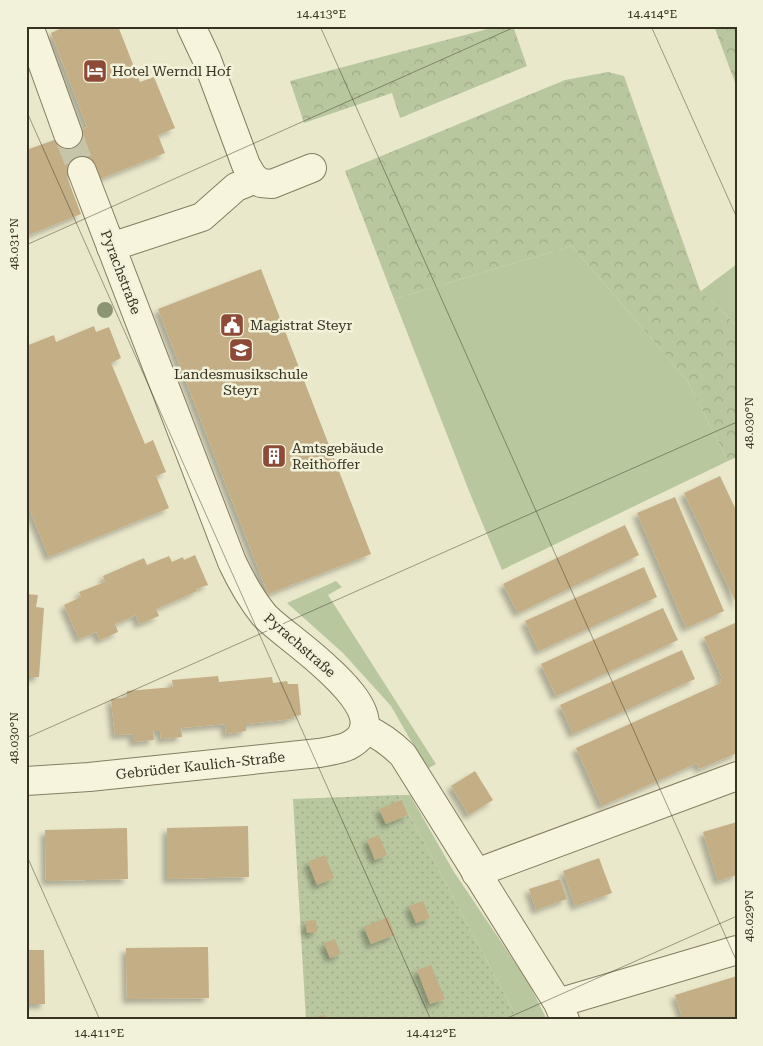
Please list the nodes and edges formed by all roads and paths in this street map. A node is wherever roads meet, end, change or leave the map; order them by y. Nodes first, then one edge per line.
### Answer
1 (29, 26) edge
2 (191, 26) edge
3 (68, 134) tunnel mouth
4 (312, 168) dead end
5 (82, 171) tunnel mouth
6 (253, 177) junction
7 (111, 247) junction
8 (364, 728) junction
9 (737, 776) edge
10 (26, 781) edge
11 (476, 873) junction
12 (737, 950) edge
13 (562, 1011) edge

1 - 3 street
2 - 6 street
4 - 6 street
5 - 7 street, Pyrachstraße
6 - 7 street
7 - 8 street, Pyrachstraße
8 - 10 street, Gebrüder Kaulich-Straße
8 - 11 street
9 - 11 street
11 - 13 street
12 - 13 street

